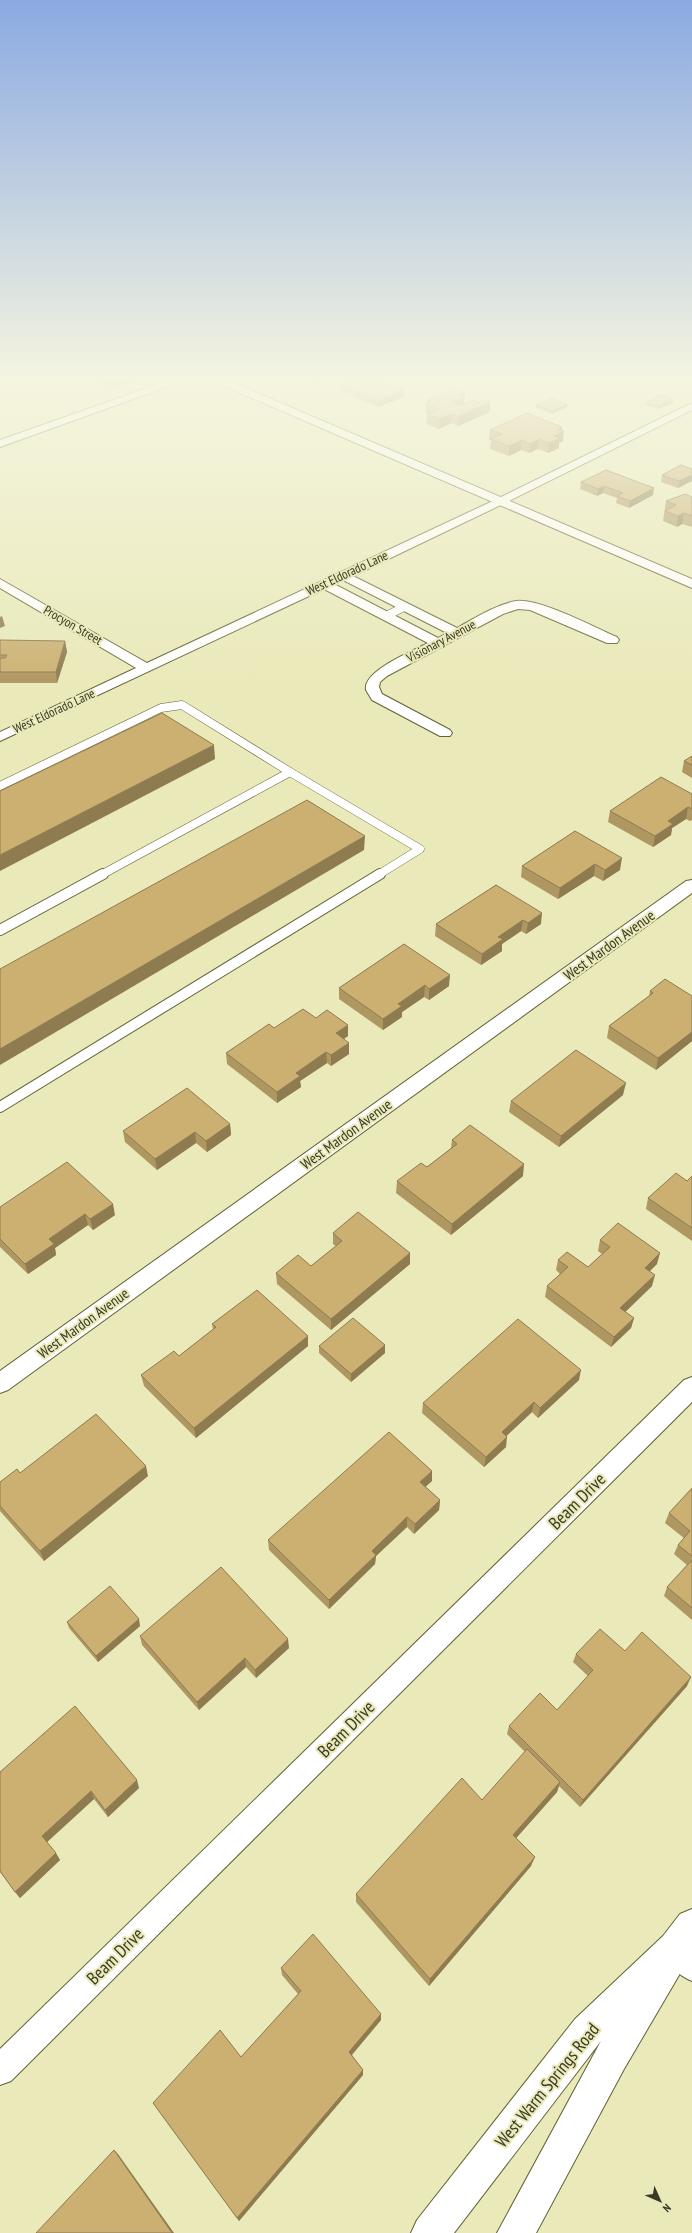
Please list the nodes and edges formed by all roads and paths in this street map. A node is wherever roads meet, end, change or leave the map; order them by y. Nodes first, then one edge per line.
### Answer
1 (455, 481) edge
2 (542, 481) edge
3 (502, 501) junction
4 (342, 576) junction
5 (0, 583) edge
6 (324, 584) junction
7 (692, 584) edge
8 (404, 607) junction
9 (386, 616) junction
10 (457, 633) junction
11 (612, 640) dead end
12 (438, 643) junction
13 (146, 668) junction
14 (445, 733) dead end
15 (0, 737) edge
16 (290, 772) junction
17 (0, 786) edge
18 (692, 885) edge
19 (0, 930) edge
20 (0, 1107) edge
21 (0, 1383) edge
22 (692, 1387) edge
23 (686, 1947) edge
24 (0, 2070) edge
25 (430, 2233) edge
26 (516, 2233) edge

1 - 3 main road
2 - 3 street, West Eldorado Lane
3 - 4 street, West Eldorado Lane
3 - 7 main road
4 - 6 street, West Eldorado Lane
4 - 8 street
5 - 13 street, Procyon Street
6 - 9 street
6 - 13 street, West Eldorado Lane
8 - 9 lane
8 - 10 street
9 - 12 street
10 - 11 street, Visionary Avenue
10 - 12 street, Visionary Avenue
12 - 14 street, Visionary Avenue
13 - 15 street, West Eldorado Lane
16 - 17 lane
16 - 19 lane
16 - 20 lane
18 - 21 street, West Mardon Avenue
22 - 24 street, Beam Drive
23 - 25 main road, West Warm Springs Road
23 - 26 main road, West Warm Springs Road

